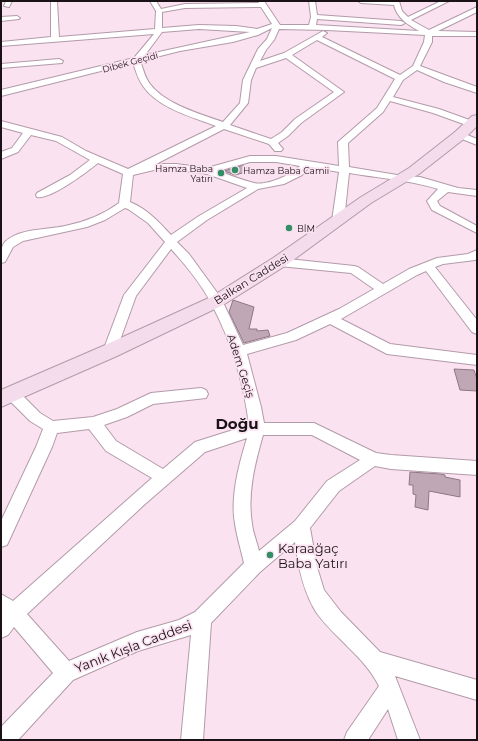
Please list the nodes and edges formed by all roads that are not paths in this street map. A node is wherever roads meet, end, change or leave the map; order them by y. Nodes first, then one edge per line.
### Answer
1 (54, 1) edge
2 (153, 1) edge
3 (312, 1) edge
4 (361, 1) edge
5 (446, 1) edge
6 (397, 2) edge
7 (262, 3) edge
8 (477, 9) edge
9 (159, 11) junction
10 (314, 17) junction
11 (17, 18) dead end
12 (1, 19) edge
13 (408, 22) junction
14 (277, 25) junction
15 (312, 27) junction
16 (332, 28) junction
17 (159, 31) junction
18 (258, 31) junction
19 (429, 33) junction
20 (476, 34) edge
21 (316, 37) junction
22 (55, 40) junction
23 (1, 44) edge
24 (287, 55) junction
25 (59, 61) dead end
26 (136, 61) junction
27 (1, 66) edge
28 (252, 66) junction
29 (416, 67) junction
30 (400, 78) junction
31 (477, 90) edge
32 (1, 93) edge
33 (388, 98) junction
34 (1, 124) edge
35 (225, 125) junction
36 (470, 126) edge
37 (29, 131) junction
38 (272, 142) junction
39 (477, 142) edge
40 (1, 156) edge
41 (97, 159) junction
42 (276, 159) junction
43 (306, 165) junction
44 (344, 169) junction
45 (207, 171) junction
46 (128, 173) junction
47 (403, 179) junction
48 (255, 187) junction
49 (446, 188) junction
50 (477, 193) edge
51 (41, 195) dead end
52 (124, 204) junction
53 (338, 221) junction
54 (477, 230) edge
55 (171, 241) junction
56 (477, 254) edge
57 (1, 259) edge
58 (279, 262) junction
59 (428, 266) junction
60 (382, 289) junction
61 (217, 301) junction
62 (330, 318) junction
63 (477, 329) edge
64 (238, 351) junction
65 (110, 352) junction
66 (477, 360) edge
67 (201, 394) dead end
68 (7, 397) edge
69 (93, 423) junction
70 (51, 427) junction
71 (257, 429) junction
72 (373, 459) junction
73 (477, 468) edge
74 (164, 477) junction
75 (301, 526) junction
76 (1, 539) edge
77 (254, 566) junction
78 (8, 608) edge
79 (202, 619) junction
80 (1, 628) edge
81 (374, 660) junction
82 (66, 673) junction
83 (390, 688) junction
84 (477, 690) edge
85 (1, 738) edge
86 (192, 740) edge
87 (355, 740) edge
88 (409, 740) edge

1 - 22 street
2 - 9 street
3 - 10 street
4 - 6 street
5 - 13 street
6 - 13 street
7 - 9 street
7 - 14 street
8 - 19 street
9 - 17 street
10 - 13 street
10 - 15 street
11 - 12 street
13 - 19 street
14 - 15 street
14 - 18 street, Dibek Geçidi
14 - 28 street
15 - 16 street
16 - 19 street
16 - 21 street
17 - 18 street
17 - 22 street
17 - 26 street
18 - 26 street, Dibek Geçidi
19 - 20 street
19 - 29 street
21 - 24 street
21 - 30 street
22 - 23 street
24 - 28 street
24 - 38 street
25 - 27 street
26 - 32 street, Dibek Geçidi
26 - 35 street
28 - 35 street
29 - 30 street
29 - 31 street
30 - 33 street
33 - 36 street
33 - 44 street
34 - 37 street
35 - 38 street
35 - 46 street
36 - 39 street
36 - 47 main road, Balkan Caddesi
37 - 40 street
37 - 41 street
38 - 42 street
41 - 46 street
41 - 51 street
42 - 43 street
42 - 45 street
43 - 44 street
43 - 48 street
44 - 47 street
44 - 53 street
45 - 46 street
45 - 48 street
46 - 52 street
47 - 49 street
47 - 53 main road, Balkan Caddesi
48 - 55 street
49 - 50 street
49 - 54 street
52 - 55 street, Adem Geçiş
52 - 57 street
53 - 58 main road, Balkan Caddesi
55 - 61 street, Adem Geçiş
55 - 65 street
56 - 59 street
58 - 60 street
58 - 61 main road, Balkan Caddesi
59 - 60 street
59 - 63 street
60 - 62 street
61 - 64 street, Adem Geçiş
61 - 65 main road, Balkan Caddesi
62 - 64 street
62 - 66 street
64 - 71 street, Adem Geçiş
65 - 68 main road, Balkan Caddesi
67 - 69 street
68 - 70 street
69 - 70 street
69 - 74 street
70 - 76 street
71 - 72 street
71 - 74 street
71 - 77 street, Adem Geçiş
72 - 73 street
72 - 75 street, Yanık Kışla Caddesi
74 - 78 street
75 - 77 street, Yanık Kışla Caddesi
75 - 81 street
77 - 79 street, Yanık Kışla Caddesi
78 - 80 street
78 - 82 street
79 - 82 street, Yanık Kışla Caddesi
79 - 86 street
81 - 83 street
81 - 84 street
82 - 85 street, Yanık Kışla Caddesi
83 - 87 street
83 - 88 street

